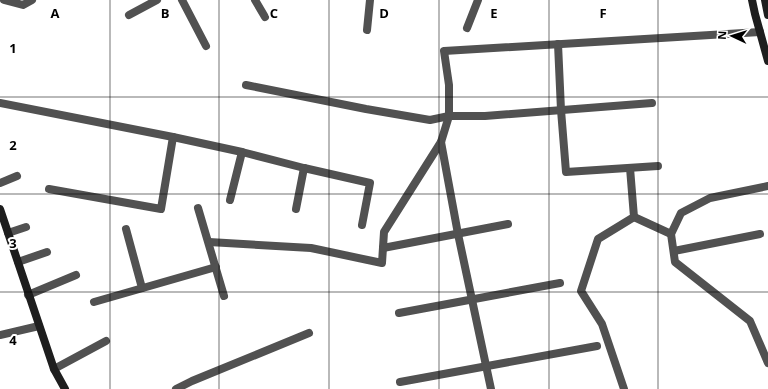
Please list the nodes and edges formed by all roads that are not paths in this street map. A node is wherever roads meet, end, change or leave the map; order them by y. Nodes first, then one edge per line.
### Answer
1 (4, 0) edge
2 (32, 0) edge
3 (157, 0) edge
4 (182, 0) edge
5 (256, 0) edge
6 (370, 0) edge
7 (478, 0) edge
8 (752, 0) edge
9 (765, 0) edge
10 (129, 15) dead end
11 (768, 15) edge
12 (264, 17) dead end
13 (467, 28) dead end
14 (367, 30) dead end
15 (760, 32) junction
16 (558, 44) junction
17 (206, 46) dead end
18 (768, 61) edge
19 (246, 86) dead end
20 (0, 103) edge
21 (652, 103) dead end
22 (561, 110) junction
23 (449, 116) junction
24 (173, 137) junction
25 (441, 142) junction
26 (242, 152) junction
27 (658, 166) dead end
28 (304, 168) junction
29 (630, 168) junction
30 (17, 176) dead end
31 (0, 183) edge
32 (768, 186) edge
33 (49, 189) dead end
34 (230, 200) dead end
35 (198, 208) dead end
36 (0, 209) edge
37 (296, 209) dead end
38 (634, 217) junction
39 (2, 218) edge
40 (508, 224) dead end
41 (362, 225) dead end
42 (26, 227) dead end
43 (126, 229) dead end
44 (8, 233) junction
45 (458, 234) junction
46 (671, 234) junction
47 (760, 234) dead end
48 (209, 242) junction
49 (383, 248) junction
50 (674, 251) junction
51 (47, 252) dead end
52 (18, 262) junction
53 (216, 267) junction
54 (76, 275) dead end
55 (560, 283) dead end
56 (142, 288) junction
57 (28, 295) junction
58 (224, 296) dead end
59 (472, 300) junction
60 (94, 302) dead end
61 (399, 313) dead end
62 (39, 326) junction
63 (309, 333) dead end
64 (0, 335) edge
65 (106, 341) dead end
66 (597, 346) dead end
67 (768, 363) edge
68 (486, 366) junction
69 (54, 369) junction
70 (400, 382) dead end
71 (65, 389) edge
72 (176, 389) edge
73 (492, 389) edge
74 (624, 389) edge

1 - 2 street
3 - 10 street
4 - 17 street
5 - 12 street
6 - 14 street
7 - 13 street
8 - 15 street
9 - 11 street
15 - 16 street
15 - 18 street
16 - 22 street
16 - 23 street
19 - 23 street
20 - 24 street
21 - 22 street
22 - 23 street
22 - 29 street
23 - 25 street
24 - 26 street
24 - 33 street
25 - 45 street
25 - 49 street
26 - 28 street
26 - 34 street
27 - 29 street
28 - 37 street
28 - 41 street
29 - 38 street
30 - 31 street
32 - 46 street
35 - 48 street
36 - 39 street
38 - 46 street
38 - 74 street
39 - 44 street
40 - 45 street
42 - 44 street
43 - 56 street
44 - 52 street
45 - 49 street
45 - 59 street
46 - 50 street
47 - 50 street
48 - 49 street
48 - 53 street
50 - 67 street
51 - 52 street
52 - 57 street
53 - 56 street
53 - 58 street
54 - 57 street
55 - 59 street
56 - 60 street
57 - 62 street
59 - 61 street
59 - 68 street
62 - 64 street
62 - 69 street
63 - 72 street
65 - 69 street
66 - 68 street
68 - 70 street
68 - 73 street
69 - 71 street

